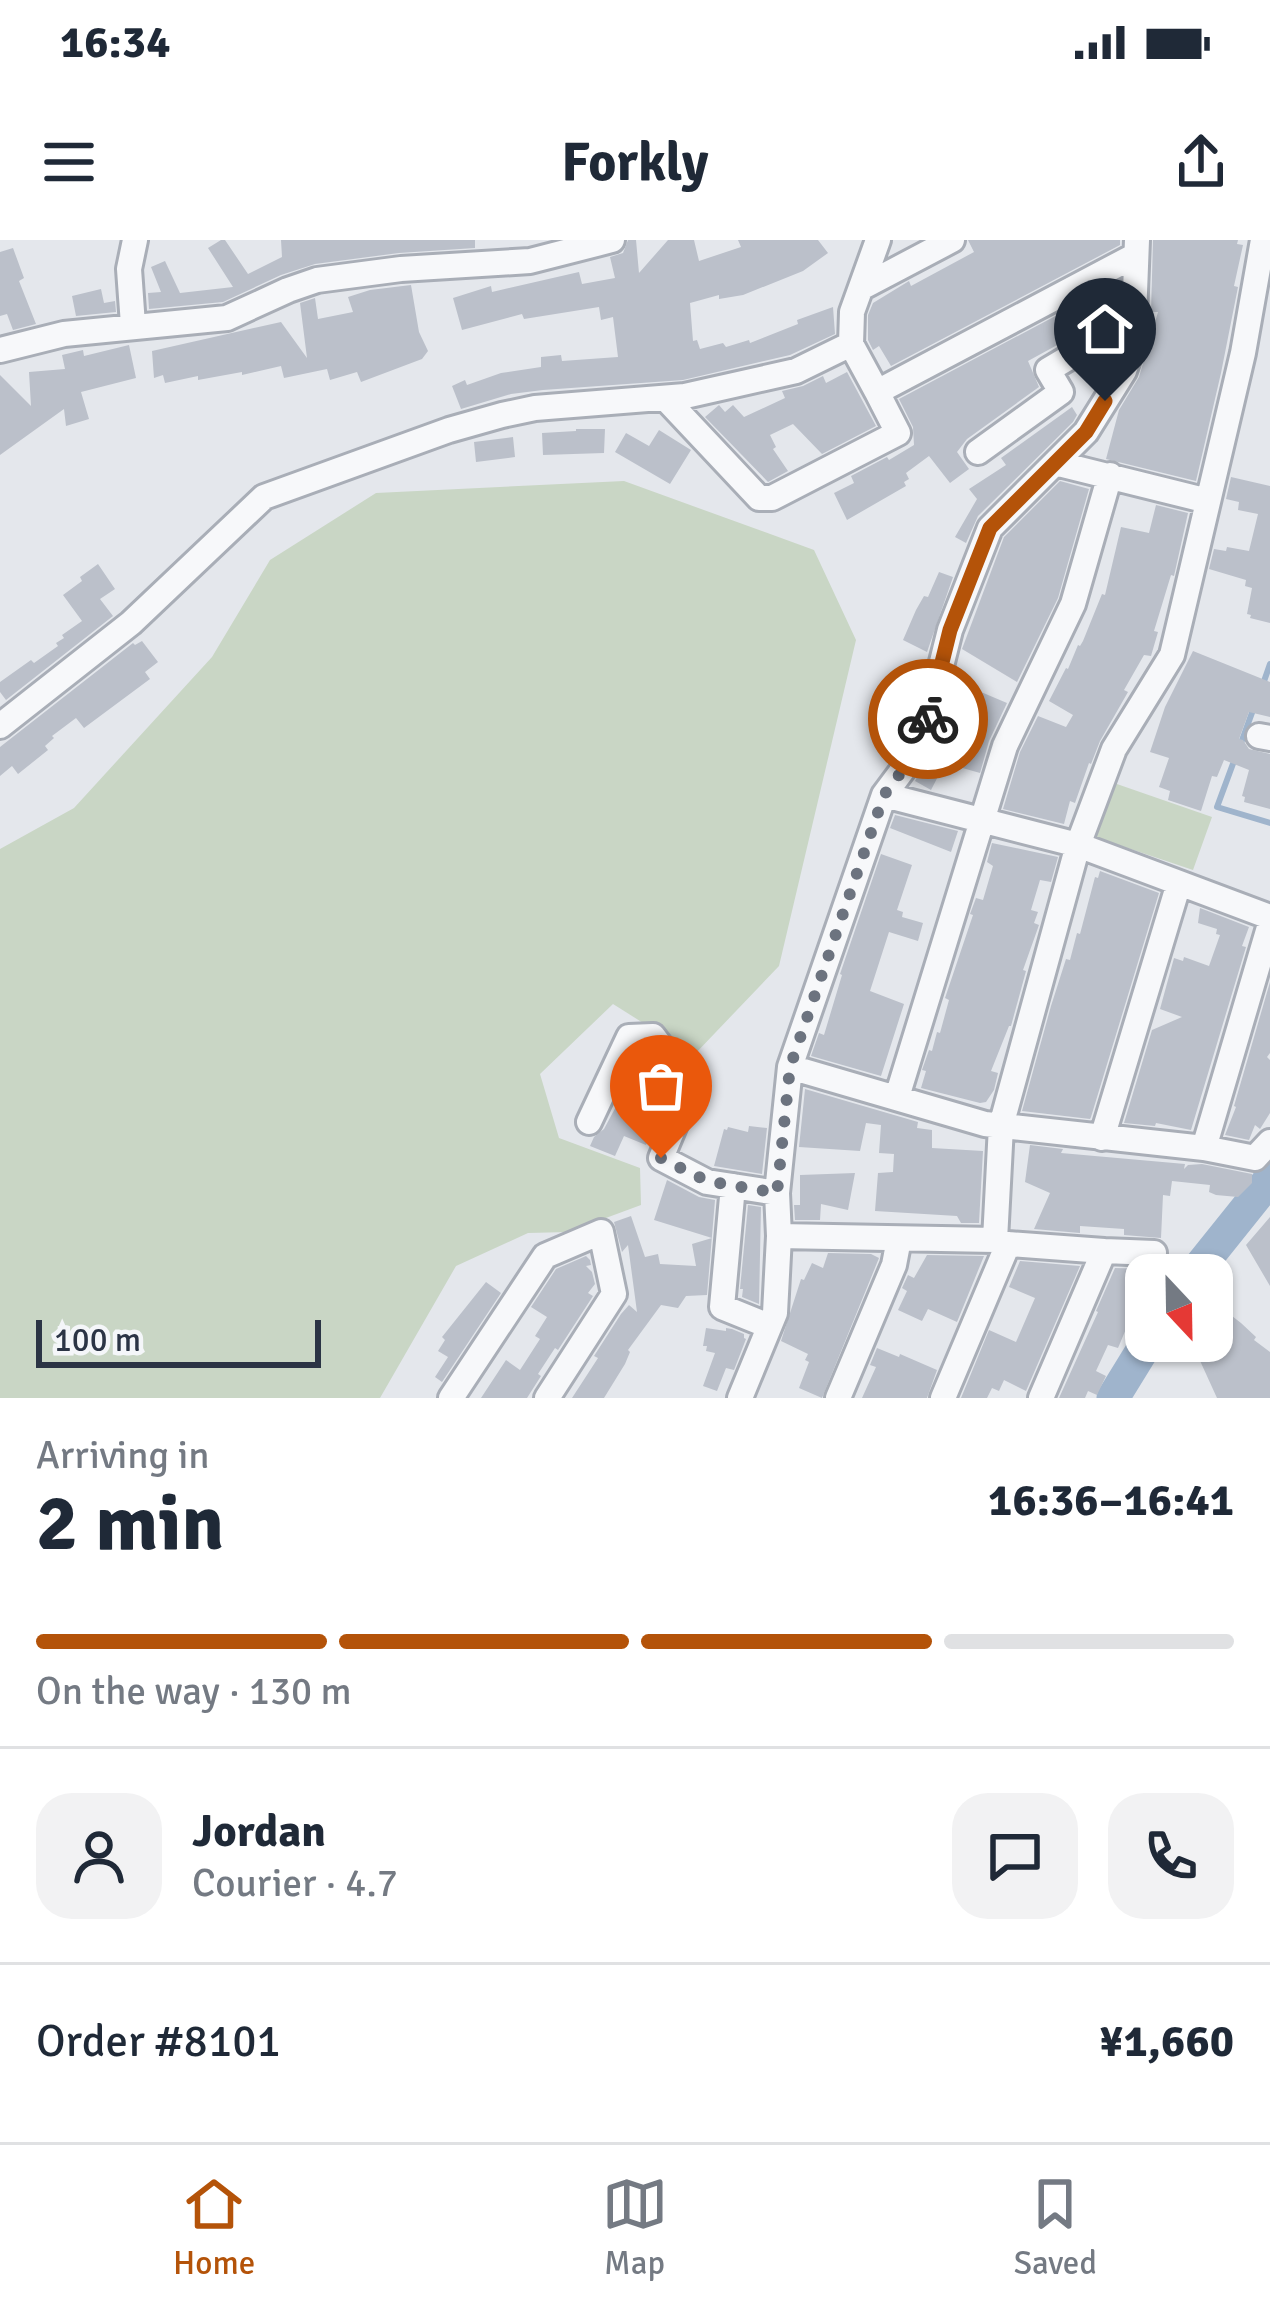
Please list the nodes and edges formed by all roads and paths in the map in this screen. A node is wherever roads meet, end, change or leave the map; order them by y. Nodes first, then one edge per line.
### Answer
1 (135, 240) edge
2 (612, 240) edge
3 (878, 240) edge
4 (952, 240) edge
5 (1262, 240) edge
6 (1137, 248) edge
7 (861, 288) junction
8 (1134, 319) junction
9 (133, 325) junction
10 (851, 344) junction
11 (0, 350) edge
12 (877, 392) junction
13 (665, 398) junction
14 (978, 452) dead end
15 (1054, 463) junction
16 (1110, 475) junction
17 (1208, 501) junction
18 (0, 726) edge
19 (884, 795) junction
20 (980, 821) junction
21 (1078, 845) junction
22 (1178, 883) junction
23 (1270, 920) edge
24 (790, 1067) junction
25 (898, 1097) junction
26 (590, 1122) dead end
27 (1001, 1126) junction
28 (1102, 1138) junction
29 (1270, 1142) edge
30 (1204, 1148) junction
31 (733, 1186) junction
32 (777, 1193) junction
33 (779, 1236) junction
34 (899, 1238) junction
35 (1002, 1242) junction
36 (1104, 1251) junction
37 (1154, 1252) dead end
38 (770, 1326) junction
39 (451, 1398) edge
40 (547, 1398) edge
41 (740, 1398) edge
42 (838, 1398) edge
43 (943, 1398) edge
44 (1041, 1398) edge

1 - 9 street
2 - 9 street
3 - 7 street
4 - 7 street
5 - 17 street
6 - 8 street
6 - 12 street
7 - 10 street
8 - 14 street
8 - 15 street
9 - 11 street
10 - 12 street
10 - 13 street
12 - 13 street
13 - 18 street
15 - 16 street
15 - 19 street
16 - 17 street
16 - 20 street
17 - 21 street
19 - 20 street
19 - 24 street
20 - 21 street
20 - 25 street
21 - 22 street
21 - 27 street
22 - 23 street
22 - 28 street
23 - 30 street
24 - 25 street
24 - 32 street
25 - 27 street
26 - 31 street
27 - 28 street
27 - 35 street
28 - 30 street
29 - 30 street
31 - 32 street
31 - 38 street
32 - 33 street
33 - 34 street
33 - 38 street
34 - 35 street
34 - 42 street
35 - 36 street
35 - 43 street
36 - 37 street
36 - 44 street
38 - 41 street
39 - 40 street

